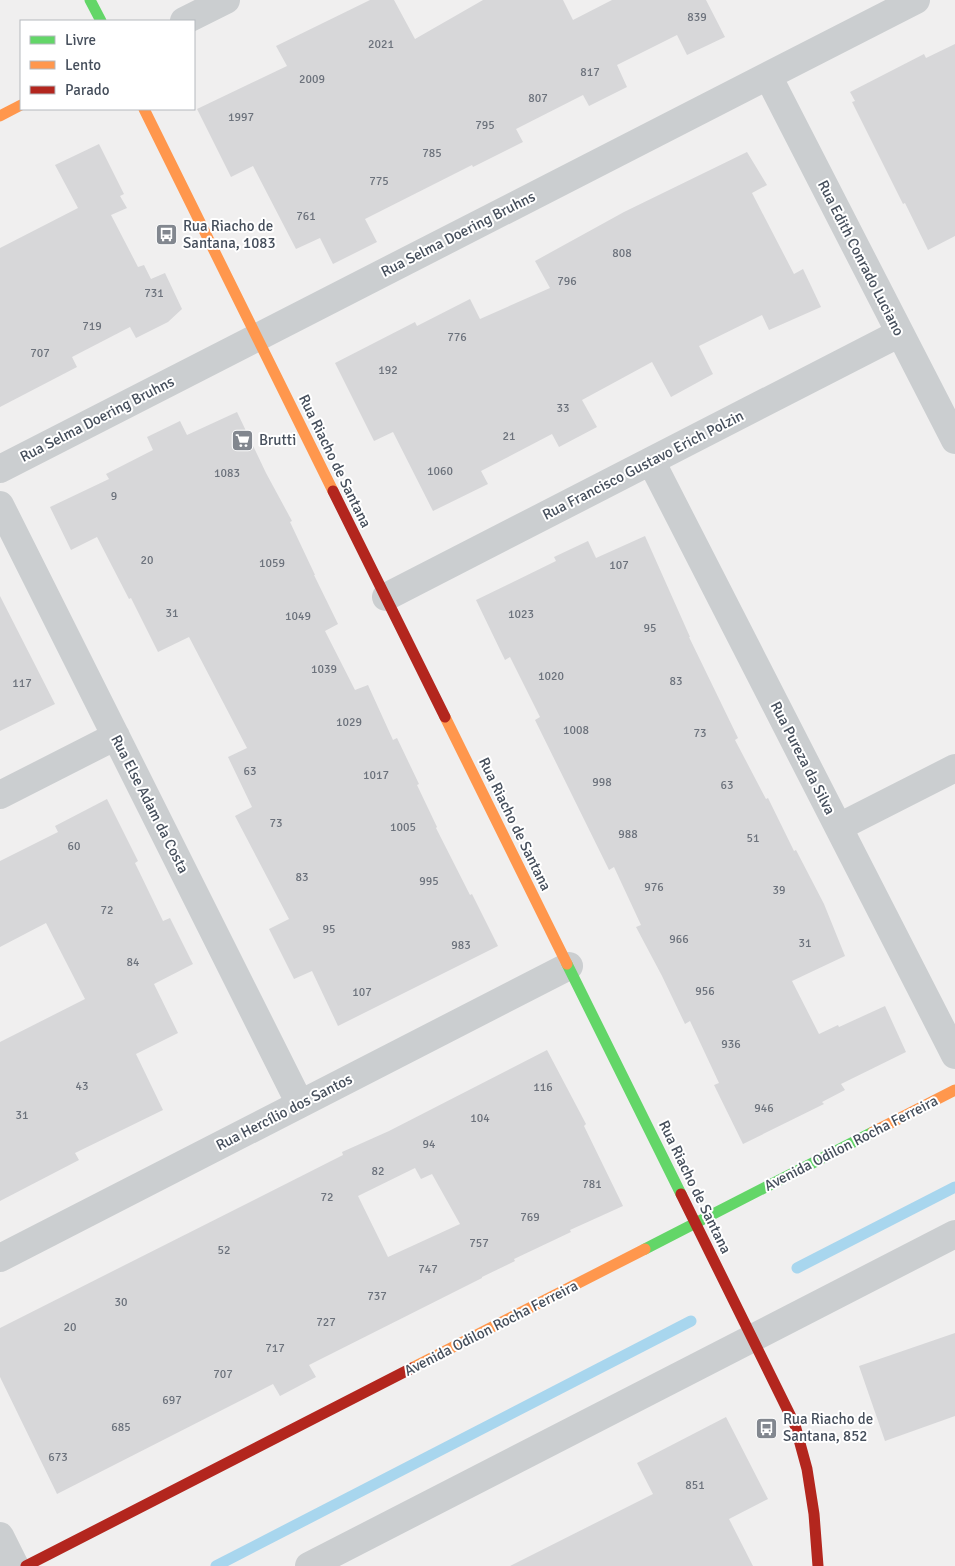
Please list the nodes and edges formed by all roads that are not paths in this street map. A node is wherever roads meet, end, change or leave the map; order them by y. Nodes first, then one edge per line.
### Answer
1 (90, 0) edge
2 (226, 0) edge
3 (916, 0) edge
4 (100, 20) edge
5 (186, 20) edge
6 (768, 76) junction
7 (20, 106) edge
8 (144, 110) edge
9 (0, 116) edge
10 (900, 333) junction
11 (257, 337) junction
12 (955, 440) edge
13 (651, 461) junction
14 (0, 469) edge
15 (0, 505) edge
16 (386, 597) junction
17 (116, 736) junction
18 (955, 768) edge
19 (0, 796) edge
20 (839, 827) junction
21 (569, 966) junction
22 (955, 1055) edge
23 (955, 1090) edge
24 (300, 1104) junction
25 (696, 1223) junction
26 (955, 1234) edge
27 (0, 1258) edge
28 (754, 1337) junction
29 (0, 1536) edge
30 (16, 1566) edge
31 (26, 1566) edge
32 (309, 1566) edge
33 (818, 1566) edge

1 - 4 street
2 - 5 street
3 - 6 street, Rua Selma Doering Bruhns
6 - 10 street, Rua Edith Conrado Luciano
6 - 11 street, Rua Selma Doering Bruhns
7 - 9 street
8 - 11 street, Rua Riacho de Santana
10 - 12 street, Rua Edith Conrado Luciano
10 - 13 street, Rua Francisco Gustavo Erich Polzin
11 - 14 street, Rua Selma Doering Bruhns
11 - 16 street, Rua Riacho de Santana
13 - 16 street, Rua Francisco Gustavo Erich Polzin
13 - 20 street, Rua Pureza da Silva
15 - 17 street, Rua Else Adam da Costa
16 - 21 street, Rua Riacho de Santana
17 - 19 street
17 - 24 street, Rua Else Adam da Costa
18 - 20 street
20 - 22 street, Rua Pureza da Silva
21 - 24 street, Rua Hercílio dos Santos
21 - 25 street, Rua Riacho de Santana
23 - 25 street, Avenida Odilon Rocha Ferreira
24 - 27 street, Rua Hercílio dos Santos
25 - 28 street, Rua Riacho de Santana
25 - 31 street, Avenida Odilon Rocha Ferreira
26 - 28 street
28 - 32 street
28 - 33 street, Rua Riacho de Santana
29 - 30 street

